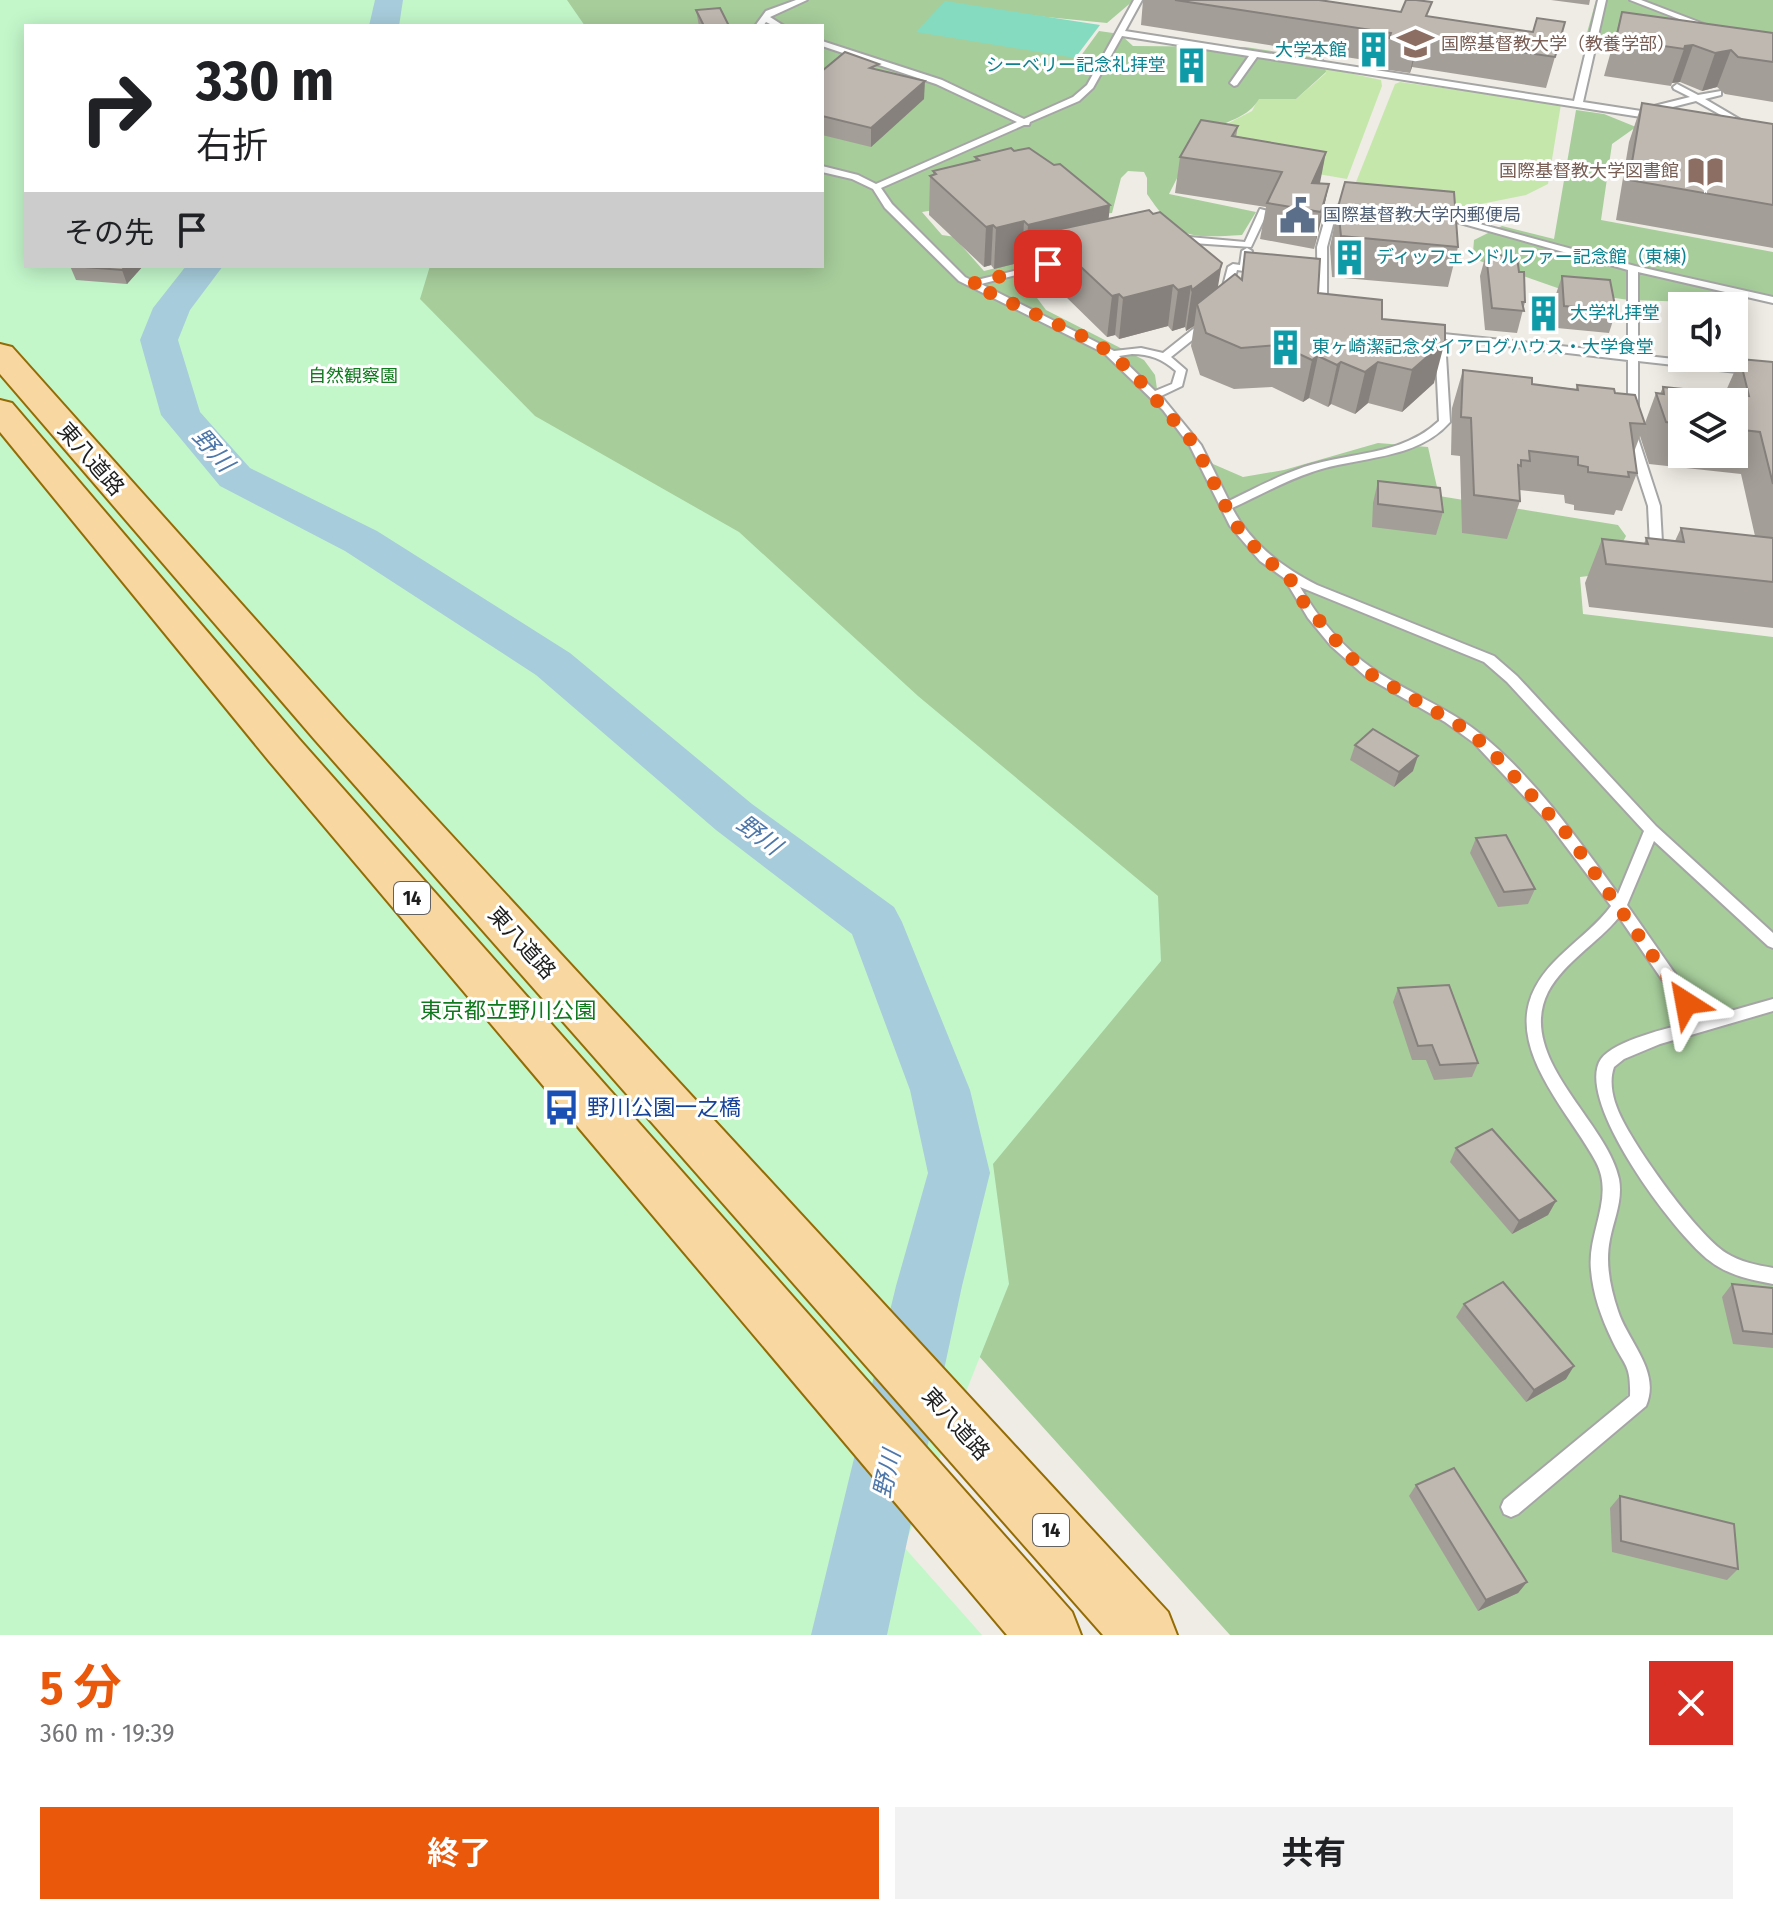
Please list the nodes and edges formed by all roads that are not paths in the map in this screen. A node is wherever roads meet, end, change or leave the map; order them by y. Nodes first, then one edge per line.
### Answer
1 (803, 0) edge
2 (1125, 0) edge
3 (1602, 0) edge
4 (1634, 0) edge
5 (1138, 1) edge
6 (764, 17) junction
7 (760, 24) edge
8 (776, 24) edge
9 (1120, 33) junction
10 (1724, 33) edge
11 (824, 44) edge
12 (1254, 55) junction
13 (1234, 83) dead end
14 (1677, 87) edge
15 (1718, 93) edge
16 (1698, 98) junction
17 (1578, 104) junction
18 (1635, 113) junction
19 (1666, 118) edge
20 (1026, 123) junction
21 (1724, 128) edge
22 (1658, 129) edge
23 (824, 170) edge
24 (876, 187) junction
25 (1370, 203) edge
26 (1263, 211) dead end
27 (1424, 212) edge
28 (1172, 238) edge
29 (1248, 245) junction
30 (1068, 259) edge
31 (1633, 268) junction
32 (971, 284) junction
33 (1228, 286) junction
34 (1244, 287) edge
35 (1306, 293) edge
36 (1322, 294) junction
37 (1773, 300) edge
38 (1322, 323) edge
39 (1410, 333) edge
40 (1440, 336) junction
41 (0, 354) edge
42 (1112, 354) junction
43 (1166, 356) junction
44 (1635, 357) junction
45 (1773, 373) edge
46 (1154, 395) junction
47 (1444, 397) junction
48 (1459, 400) edge
49 (0, 410) edge
50 (1618, 418) edge
51 (1633, 419) junction
52 (1227, 506) junction
53 (1685, 549) edge
54 (1289, 576) junction
55 (1651, 830) junction
56 (1620, 905) junction
57 (1773, 942) edge
58 (1773, 1005) edge
59 (1703, 1027) junction
60 (1773, 1276) edge
61 (1511, 1507) dead end
62 (1049, 1635) edge
63 (1145, 1635) edge

1 - 6 lane
2 - 5 lane
3 - 17 lane
4 - 10 lane
5 - 9 lane
6 - 7 lane
6 - 8 lane
9 - 12 lane
9 - 20 lane
11 - 20 lane
12 - 13 lane
12 - 17 lane
14 - 16 lane
15 - 16 lane
16 - 18 lane
16 - 21 lane
17 - 18 lane
18 - 19 lane
18 - 22 lane
20 - 24 lane
23 - 24 lane
24 - 32 lane
25 - 36 lane
26 - 29 lane
27 - 31 lane
28 - 29 lane
29 - 33 lane
30 - 32 lane
31 - 37 lane
31 - 44 lane
32 - 42 lane
33 - 34 lane
33 - 43 lane
35 - 36 lane
36 - 38 lane
39 - 40 lane
40 - 44 lane
40 - 47 lane
41 - 63 main road, 東八道路 / 14
42 - 43 lane
42 - 46 lane
43 - 46 lane
44 - 45 lane
44 - 51 lane
46 - 52 lane
47 - 48 lane
47 - 52 lane
49 - 62 main road, 東八道路 / 14
50 - 51 lane
51 - 53 lane
52 - 54 lane
54 - 55 lane
54 - 56 lane
55 - 56 lane
55 - 57 lane
56 - 59 lane
56 - 61 lane
58 - 59 lane
59 - 60 lane

